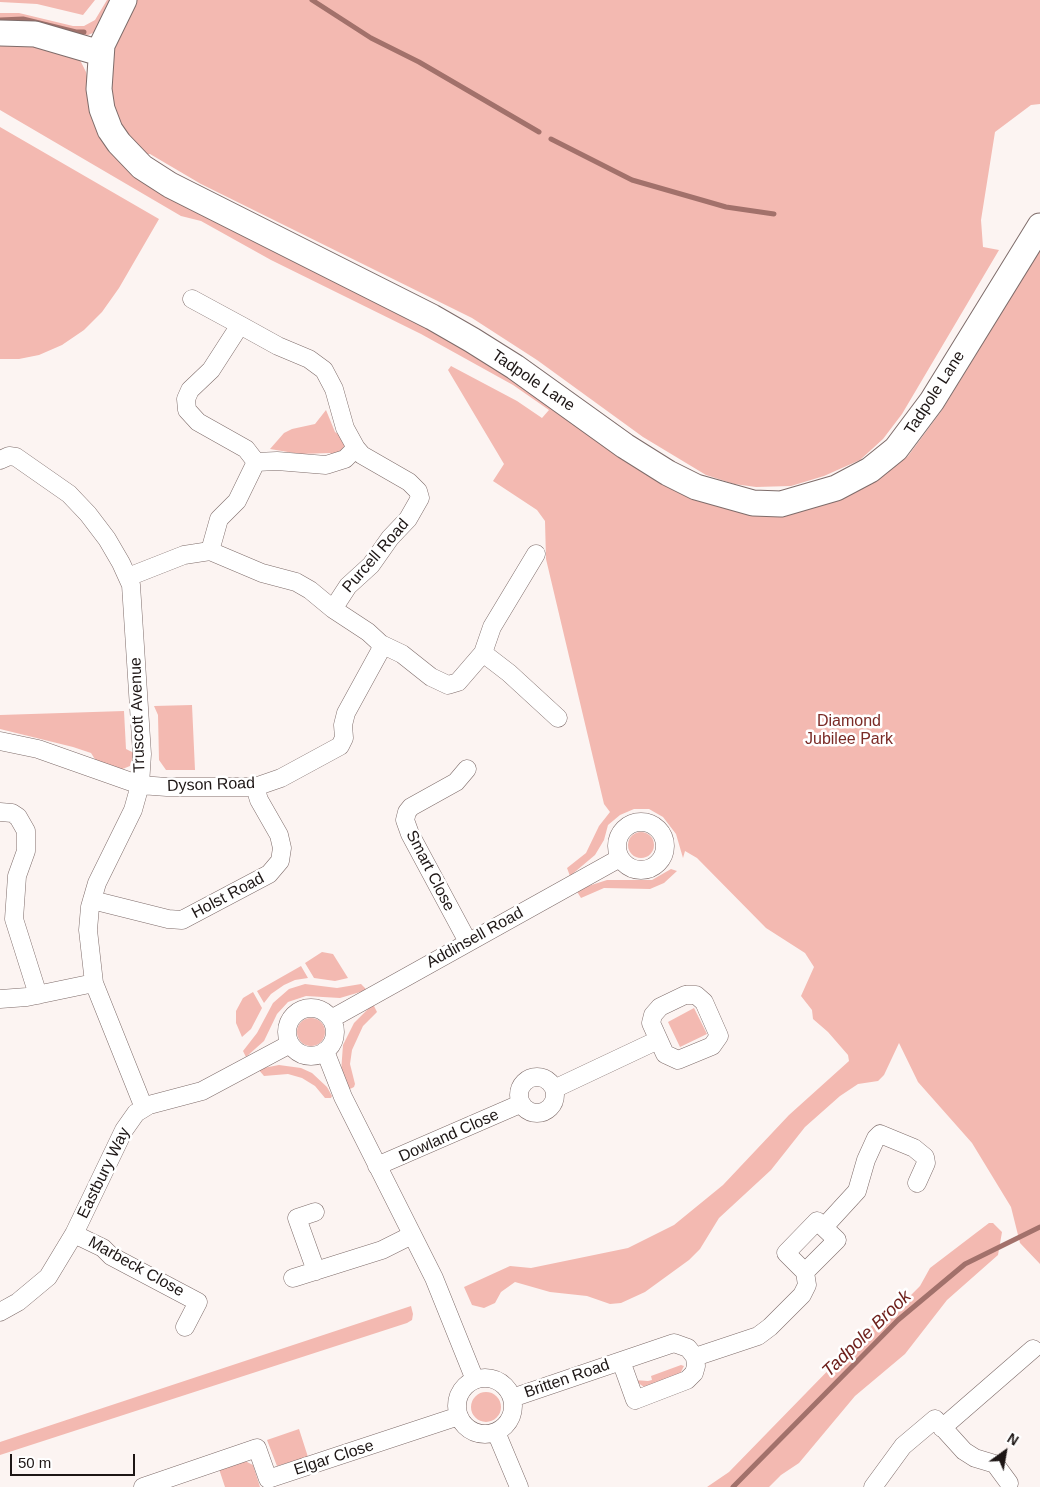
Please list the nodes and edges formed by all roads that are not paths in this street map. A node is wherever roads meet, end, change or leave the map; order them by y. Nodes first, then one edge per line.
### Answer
1 (124, 0) edge
2 (0, 33) edge
3 (100, 54) junction
4 (1040, 226) edge
5 (192, 300) dead end
6 (240, 325) junction
7 (356, 448) junction
8 (0, 460) edge
9 (256, 462) junction
10 (210, 551) junction
11 (536, 554) dead end
12 (128, 577) junction
13 (333, 609) junction
14 (381, 644) junction
15 (483, 653) junction
16 (558, 718) dead end
17 (0, 741) edge
18 (467, 768) dead end
19 (140, 785) junction
20 (255, 786) junction
21 (0, 812) edge
22 (620, 858) dead end
23 (92, 900) junction
24 (468, 942) junction
25 (94, 983) junction
26 (38, 995) junction
27 (0, 999) edge
28 (331, 1019) junction
29 (658, 1040) dead end
30 (290, 1044) junction
31 (325, 1051) junction
32 (554, 1089) junction
33 (520, 1104) junction
34 (144, 1108) junction
35 (376, 1166) junction
36 (917, 1182) dead end
37 (315, 1212) dead end
38 (824, 1228) junction
39 (74, 1234) junction
40 (412, 1235) junction
41 (316, 1271) junction
42 (806, 1272) junction
43 (293, 1278) dead end
44 (0, 1311) edge
45 (185, 1327) dead end
46 (1033, 1349) dead end
47 (695, 1357) junction
48 (621, 1360) junction
49 (475, 1380) junction
50 (512, 1398) junction
51 (459, 1416) junction
52 (942, 1428) junction
53 (496, 1432) junction
54 (1010, 1486) edge
55 (143, 1487) edge
56 (519, 1487) edge
57 (873, 1487) edge

1 - 3 street, Tadpole Lane
2 - 3 street
3 - 4 street, Tadpole Lane
5 - 6 street, Purcell Road
6 - 7 street, Purcell Road
6 - 9 street
7 - 9 street
7 - 13 street, Purcell Road
8 - 12 street, Truscott Avenue
9 - 10 street
10 - 12 street
10 - 13 street
11 - 15 street
12 - 19 street, Truscott Avenue
13 - 14 street, Purcell Road
14 - 15 street, Purcell Road
14 - 20 street, Dyson Road
15 - 16 street
17 - 19 street, Dyson Road
18 - 24 street, Smart Close
19 - 20 street, Dyson Road
19 - 23 street, Truscott Avenue
20 - 23 street, Holst Road
21 - 26 street
22 - 24 street, Addinsell Road
23 - 25 street, Truscott Avenue
24 - 28 street, Addinsell Road
25 - 26 street
25 - 34 street, Truscott Avenue
26 - 27 street
28 - 30 street
28 - 31 street
29 - 32 street
30 - 31 street
30 - 34 street, Eastbury Way
31 - 35 street
32 - 33 street
32 - 33 street
33 - 35 street, Dowland Close
34 - 39 street, Eastbury Way
35 - 40 street
36 - 38 street
37 - 41 street
38 - 42 street
38 - 42 street
39 - 44 street, Eastbury Way
39 - 45 street, Marbeck Close
40 - 41 street
40 - 49 street
41 - 43 street
42 - 47 street
46 - 52 street
47 - 48 street, Britten Road
47 - 48 street, Britten Road
48 - 50 street, Britten Road
49 - 50 street
49 - 51 street
50 - 53 street
51 - 53 street
51 - 55 street, Elgar Close
52 - 54 street
52 - 57 street
53 - 56 street

